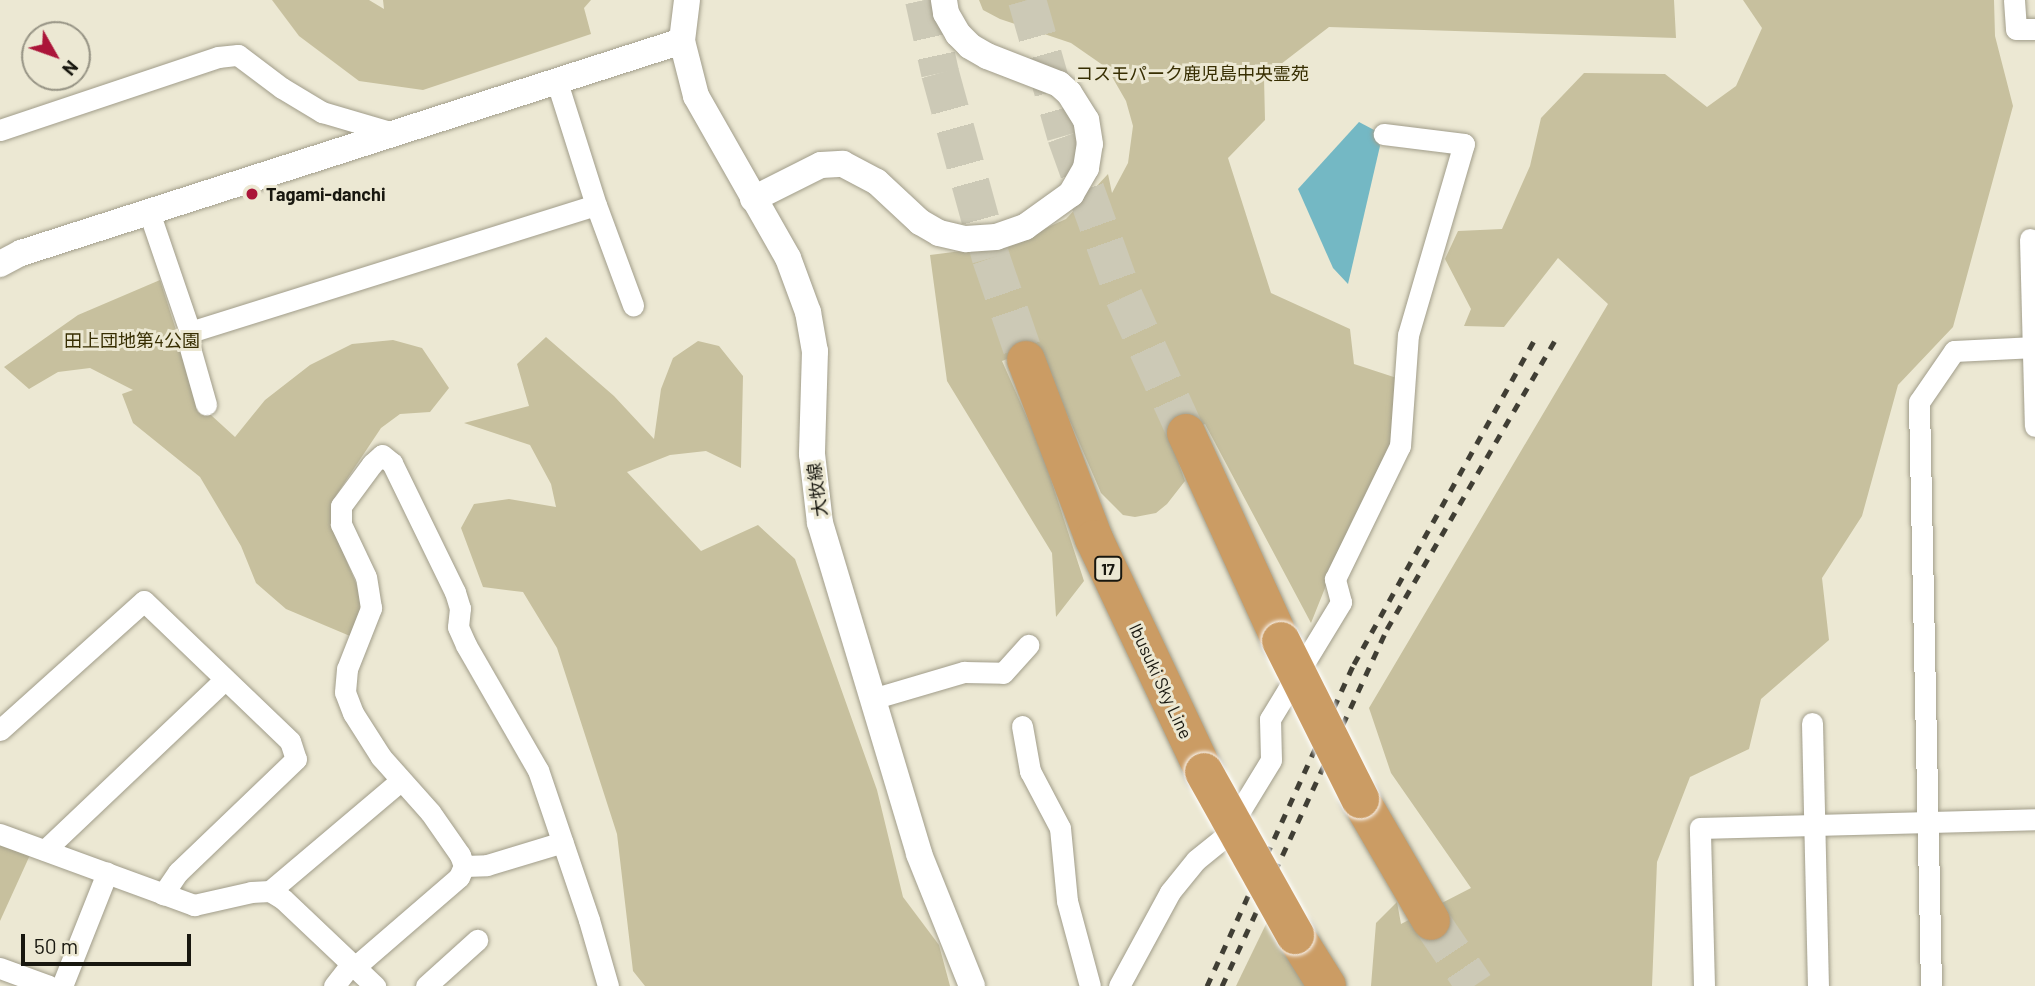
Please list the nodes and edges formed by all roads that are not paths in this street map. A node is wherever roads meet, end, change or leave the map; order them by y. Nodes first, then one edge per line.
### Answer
1 (687, 0) edge
2 (944, 0) edge
3 (2014, 0) edge
4 (2035, 29) edge
5 (682, 41) junction
6 (556, 79) junction
7 (0, 130) edge
8 (390, 132) junction
9 (1384, 134) dead end
10 (753, 199) junction
11 (596, 205) junction
12 (149, 212) junction
13 (2030, 239) dead end
14 (0, 264) edge
15 (633, 305) dead end
16 (190, 332) junction
17 (2034, 347) edge
18 (1026, 360) tunnel mouth
19 (205, 404) dead end
20 (2035, 426) edge
21 (1186, 433) tunnel mouth
22 (1028, 645) dead end
23 (225, 679) junction
24 (872, 699) junction
25 (1812, 723) dead end
26 (1022, 726) dead end
27 (0, 730) edge
28 (400, 781) junction
29 (2035, 819) edge
30 (1927, 822) junction
31 (1816, 825) junction
32 (0, 834) edge
33 (563, 842) junction
34 (46, 850) junction
35 (464, 866) junction
36 (107, 873) junction
37 (270, 891) junction
38 (163, 894) junction
39 (1431, 921) tunnel mouth
40 (477, 940) dead end
41 (354, 965) junction
42 (0, 968) edge
43 (49, 986) edge
44 (62, 986) edge
45 (334, 986) edge
46 (374, 986) edge
47 (426, 986) edge
48 (608, 986) edge
49 (972, 986) edge
50 (1090, 986) edge
51 (1119, 986) edge
52 (1327, 986) edge
53 (1704, 986) edge
54 (1818, 986) edge
55 (1931, 986) edge

1 - 5 street, 大牧線
2 - 10 street
3 - 4 street
5 - 6 street
5 - 10 street, 大牧線
6 - 8 street
6 - 11 street
7 - 8 street
8 - 12 street
9 - 51 street
10 - 24 street, 大牧線
11 - 15 street
11 - 16 street
12 - 14 street
12 - 16 street
13 - 17 street
16 - 19 street
17 - 20 street
17 - 30 street
18 - 52 highway, Ibusuki Sky Line / 17, bridge
21 - 39 highway, bridge
22 - 24 street
23 - 27 street
23 - 34 street
23 - 38 street
24 - 49 street, 大牧線
25 - 31 street
26 - 50 street
28 - 33 street
28 - 35 street
28 - 37 street
29 - 30 street
30 - 31 street
30 - 55 street
31 - 53 street
31 - 54 street
32 - 34 street
33 - 35 street
33 - 48 street
34 - 36 street
35 - 41 street
36 - 38 street
36 - 44 street
37 - 38 street
37 - 41 street
40 - 47 street
41 - 45 street
41 - 46 street
42 - 43 street

